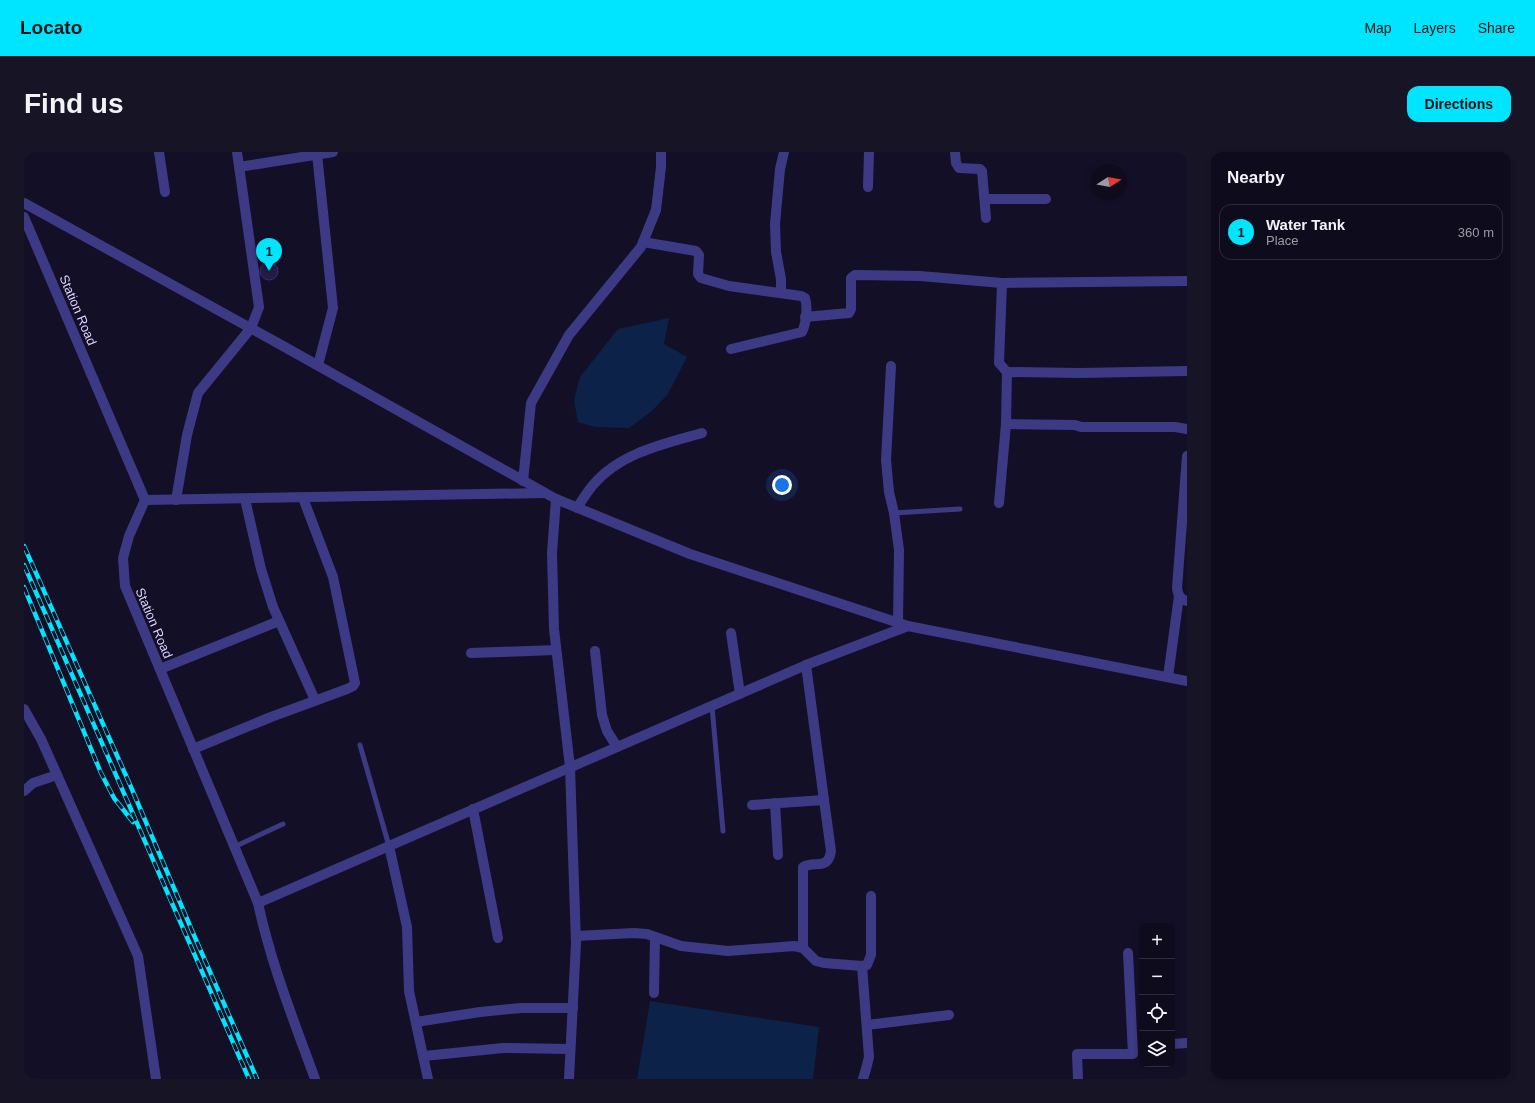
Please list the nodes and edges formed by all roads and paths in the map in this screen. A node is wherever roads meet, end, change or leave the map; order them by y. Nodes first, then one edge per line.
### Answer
1 (159, 152) edge
2 (238, 152) edge
3 (333, 152) edge
4 (661, 152) edge
5 (784, 152) edge
6 (869, 152) edge
7 (955, 152) edge
8 (317, 154) junction
9 (239, 166) junction
10 (868, 187) dead end
11 (165, 192) dead end
12 (985, 199) junction
13 (1046, 199) dead end
14 (24, 204) edge
15 (24, 217) edge
16 (986, 218) dead end
17 (643, 242) junction
18 (1187, 281) edge
19 (1002, 283) junction
20 (781, 292) junction
21 (805, 317) junction
22 (250, 328) junction
23 (731, 349) dead end
24 (318, 365) junction
25 (891, 366) dead end
26 (1187, 371) edge
27 (1007, 372) junction
28 (1006, 424) junction
29 (1187, 429) edge
30 (702, 433) dead end
31 (1187, 456) edge
32 (523, 481) junction
33 (546, 493) junction
34 (303, 498) junction
35 (245, 499) junction
36 (556, 499) junction
37 (145, 500) junction
38 (176, 500) junction
39 (999, 502) dead end
40 (577, 508) junction
41 (960, 509) dead end
42 (894, 513) junction
43 (1183, 599) edge
44 (279, 621) junction
45 (903, 625) junction
46 (730, 633) dead end
47 (556, 650) junction
48 (595, 651) dead end
49 (471, 653) dead end
50 (806, 665) junction
51 (160, 669) junction
52 (1168, 678) junction
53 (1187, 681) edge
54 (740, 694) junction
55 (315, 700) junction
56 (712, 706) junction
57 (24, 709) edge
58 (360, 745) dead end
59 (617, 747) junction
60 (193, 749) junction
61 (570, 767) junction
62 (57, 775) junction
63 (24, 791) edge
64 (824, 800) junction
65 (776, 803) junction
66 (752, 805) dead end
67 (473, 809) junction
68 (283, 824) dead end
69 (723, 831) dead end
70 (389, 846) junction
71 (234, 847) junction
72 (778, 855) dead end
73 (871, 896) dead end
74 (258, 903) junction
75 (576, 936) junction
76 (655, 937) junction
77 (498, 938) dead end
78 (803, 948) junction
79 (1128, 953) dead end
80 (862, 966) junction
81 (654, 993) dead end
82 (573, 1008) junction
83 (949, 1015) dead end
84 (416, 1022) junction
85 (867, 1025) junction
86 (1187, 1043) edge
87 (1175, 1044) edge
88 (570, 1049) junction
89 (424, 1056) junction
90 (156, 1079) edge
91 (315, 1079) edge
92 (428, 1079) edge
93 (569, 1079) edge
94 (863, 1079) edge
95 (1078, 1079) edge

1 - 11 street
2 - 9 street
3 - 8 street
4 - 17 street
5 - 20 street
6 - 10 street
7 - 12 street
8 - 9 street
8 - 24 street
9 - 22 street
12 - 13 street
12 - 16 street
14 - 22 street
15 - 37 street, Station Road
17 - 20 street
17 - 32 street
18 - 19 street
19 - 21 street
19 - 27 street
20 - 21 street
21 - 23 street
22 - 24 street
22 - 38 street
24 - 32 street
25 - 42 street
26 - 27 street
27 - 28 street
28 - 29 street
28 - 39 street
30 - 40 street
31 - 43 street
32 - 33 street
33 - 34 street
33 - 36 street
34 - 35 street
34 - 55 street
35 - 38 street
35 - 44 street
36 - 40 street
36 - 47 street
37 - 38 street
37 - 51 street, Station Road
40 - 45 street
41 - 42 lane
42 - 45 street
43 - 52 street
44 - 51 street
44 - 55 street
45 - 50 street
45 - 52 street
46 - 54 street
47 - 49 street
47 - 61 street
48 - 59 street
50 - 54 street
50 - 64 street
51 - 60 street, Station Road
52 - 53 street
54 - 56 street
55 - 60 street
56 - 59 street
56 - 69 lane
57 - 62 street
58 - 70 lane
59 - 61 street
60 - 71 street, Station Road
61 - 67 street
61 - 75 street
62 - 63 street
62 - 90 street
64 - 65 street
64 - 78 street
65 - 66 street
65 - 72 street
67 - 70 street
67 - 77 street
68 - 71 lane
70 - 74 street
70 - 84 street
71 - 74 street, Station Road
73 - 80 street
74 - 91 street, Station Road
75 - 76 street
75 - 82 street
76 - 78 street
76 - 81 street
78 - 80 street
79 - 95 street
80 - 85 street
82 - 84 street
82 - 88 street
83 - 85 street
84 - 89 street
85 - 94 street
86 - 87 street
88 - 89 street
88 - 93 street
89 - 92 street

